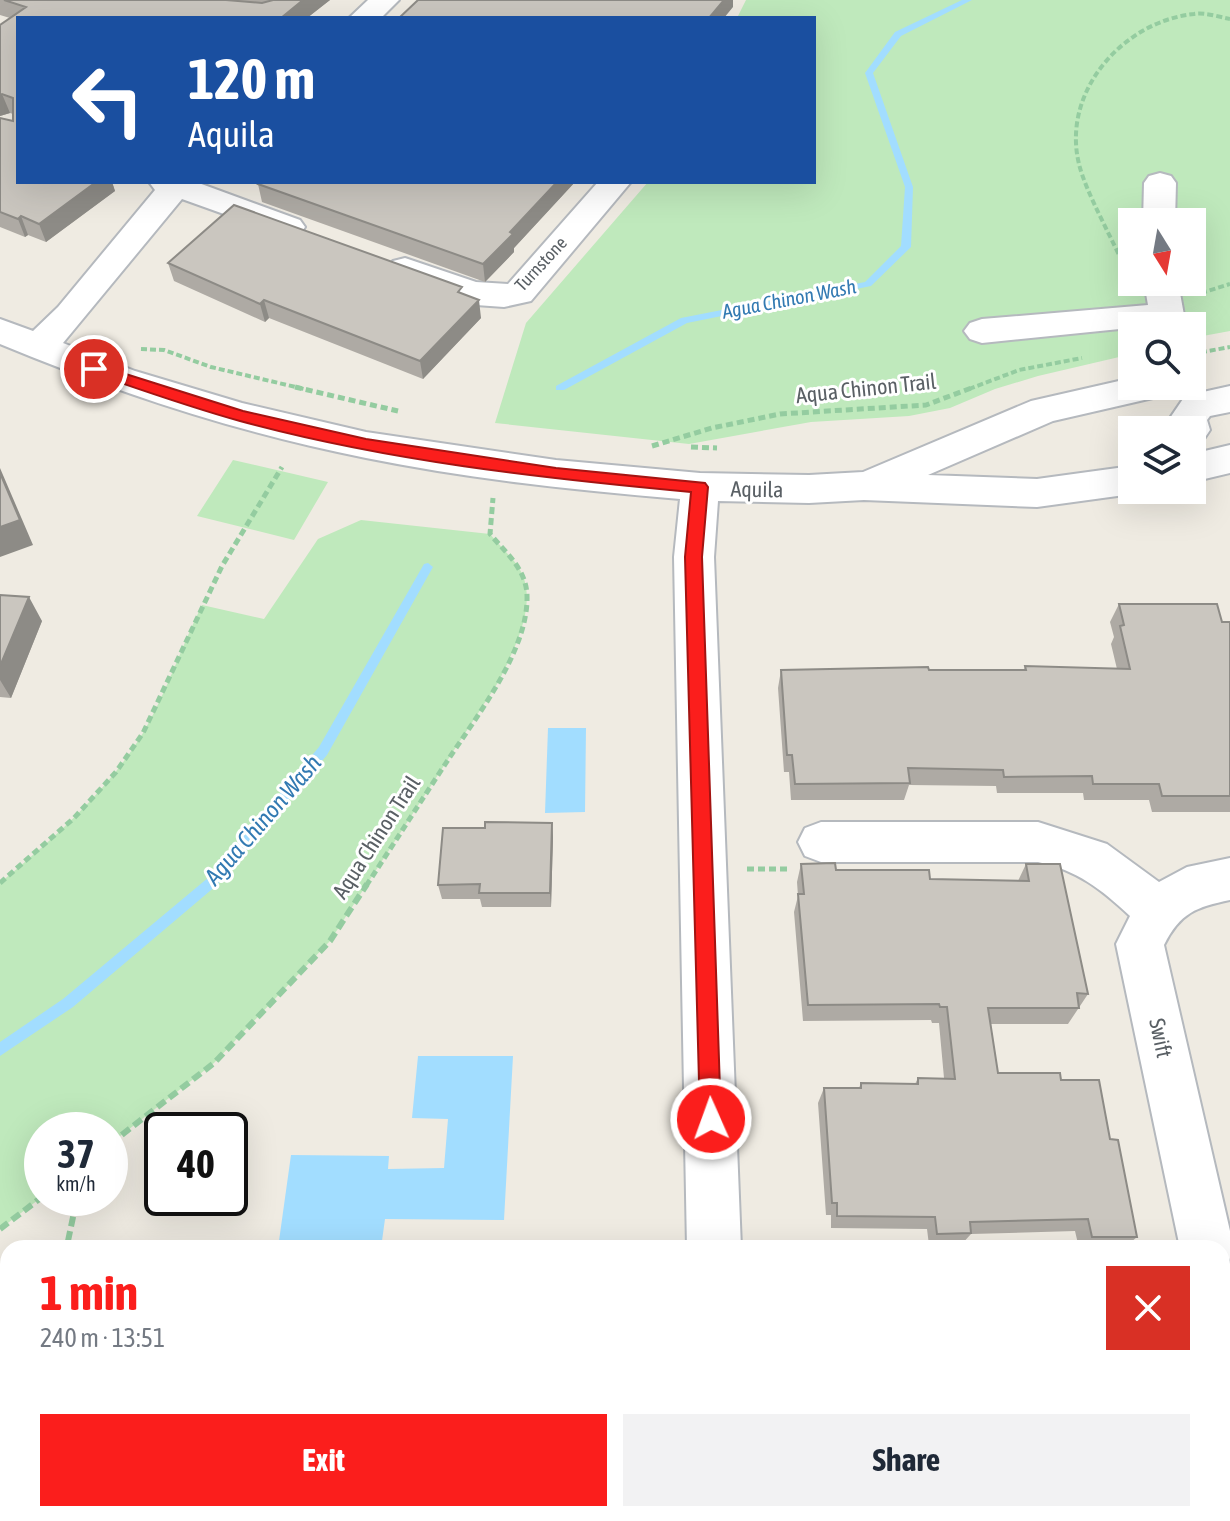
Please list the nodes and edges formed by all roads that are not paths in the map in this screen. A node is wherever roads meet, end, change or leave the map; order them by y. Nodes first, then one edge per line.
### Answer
1 (385, 0) edge
2 (365, 16) edge
3 (1160, 183) dead end
4 (172, 184) edge
5 (176, 184) edge
6 (613, 184) edge
7 (1159, 208) edge
8 (320, 238) edge
9 (378, 259) edge
10 (1155, 296) edge
11 (0, 331) edge
12 (982, 331) dead end
13 (38, 347) junction
14 (1206, 383) edge
15 (1206, 388) edge
16 (1229, 390) edge
17 (1118, 394) edge
18 (1190, 416) edge
19 (1118, 482) edge
20 (864, 486) junction
21 (700, 487) junction
22 (821, 842) road end
23 (1230, 879) edge
24 (1157, 911) junction
25 (714, 1240) edge
26 (1205, 1240) edge

1 - 2 street
3 - 7 street
4 - 13 street
5 - 8 street
6 - 9 street, Turnstone
10 - 12 street
11 - 13 street, Aquila
13 - 21 street, Aquila
14 - 16 street
15 - 16 street
16 - 18 street
17 - 20 street, Aquila
19 - 20 street, Aquila
20 - 21 street, Aquila
21 - 25 street
22 - 24 street
23 - 24 street, Swift
24 - 26 street, Swift

